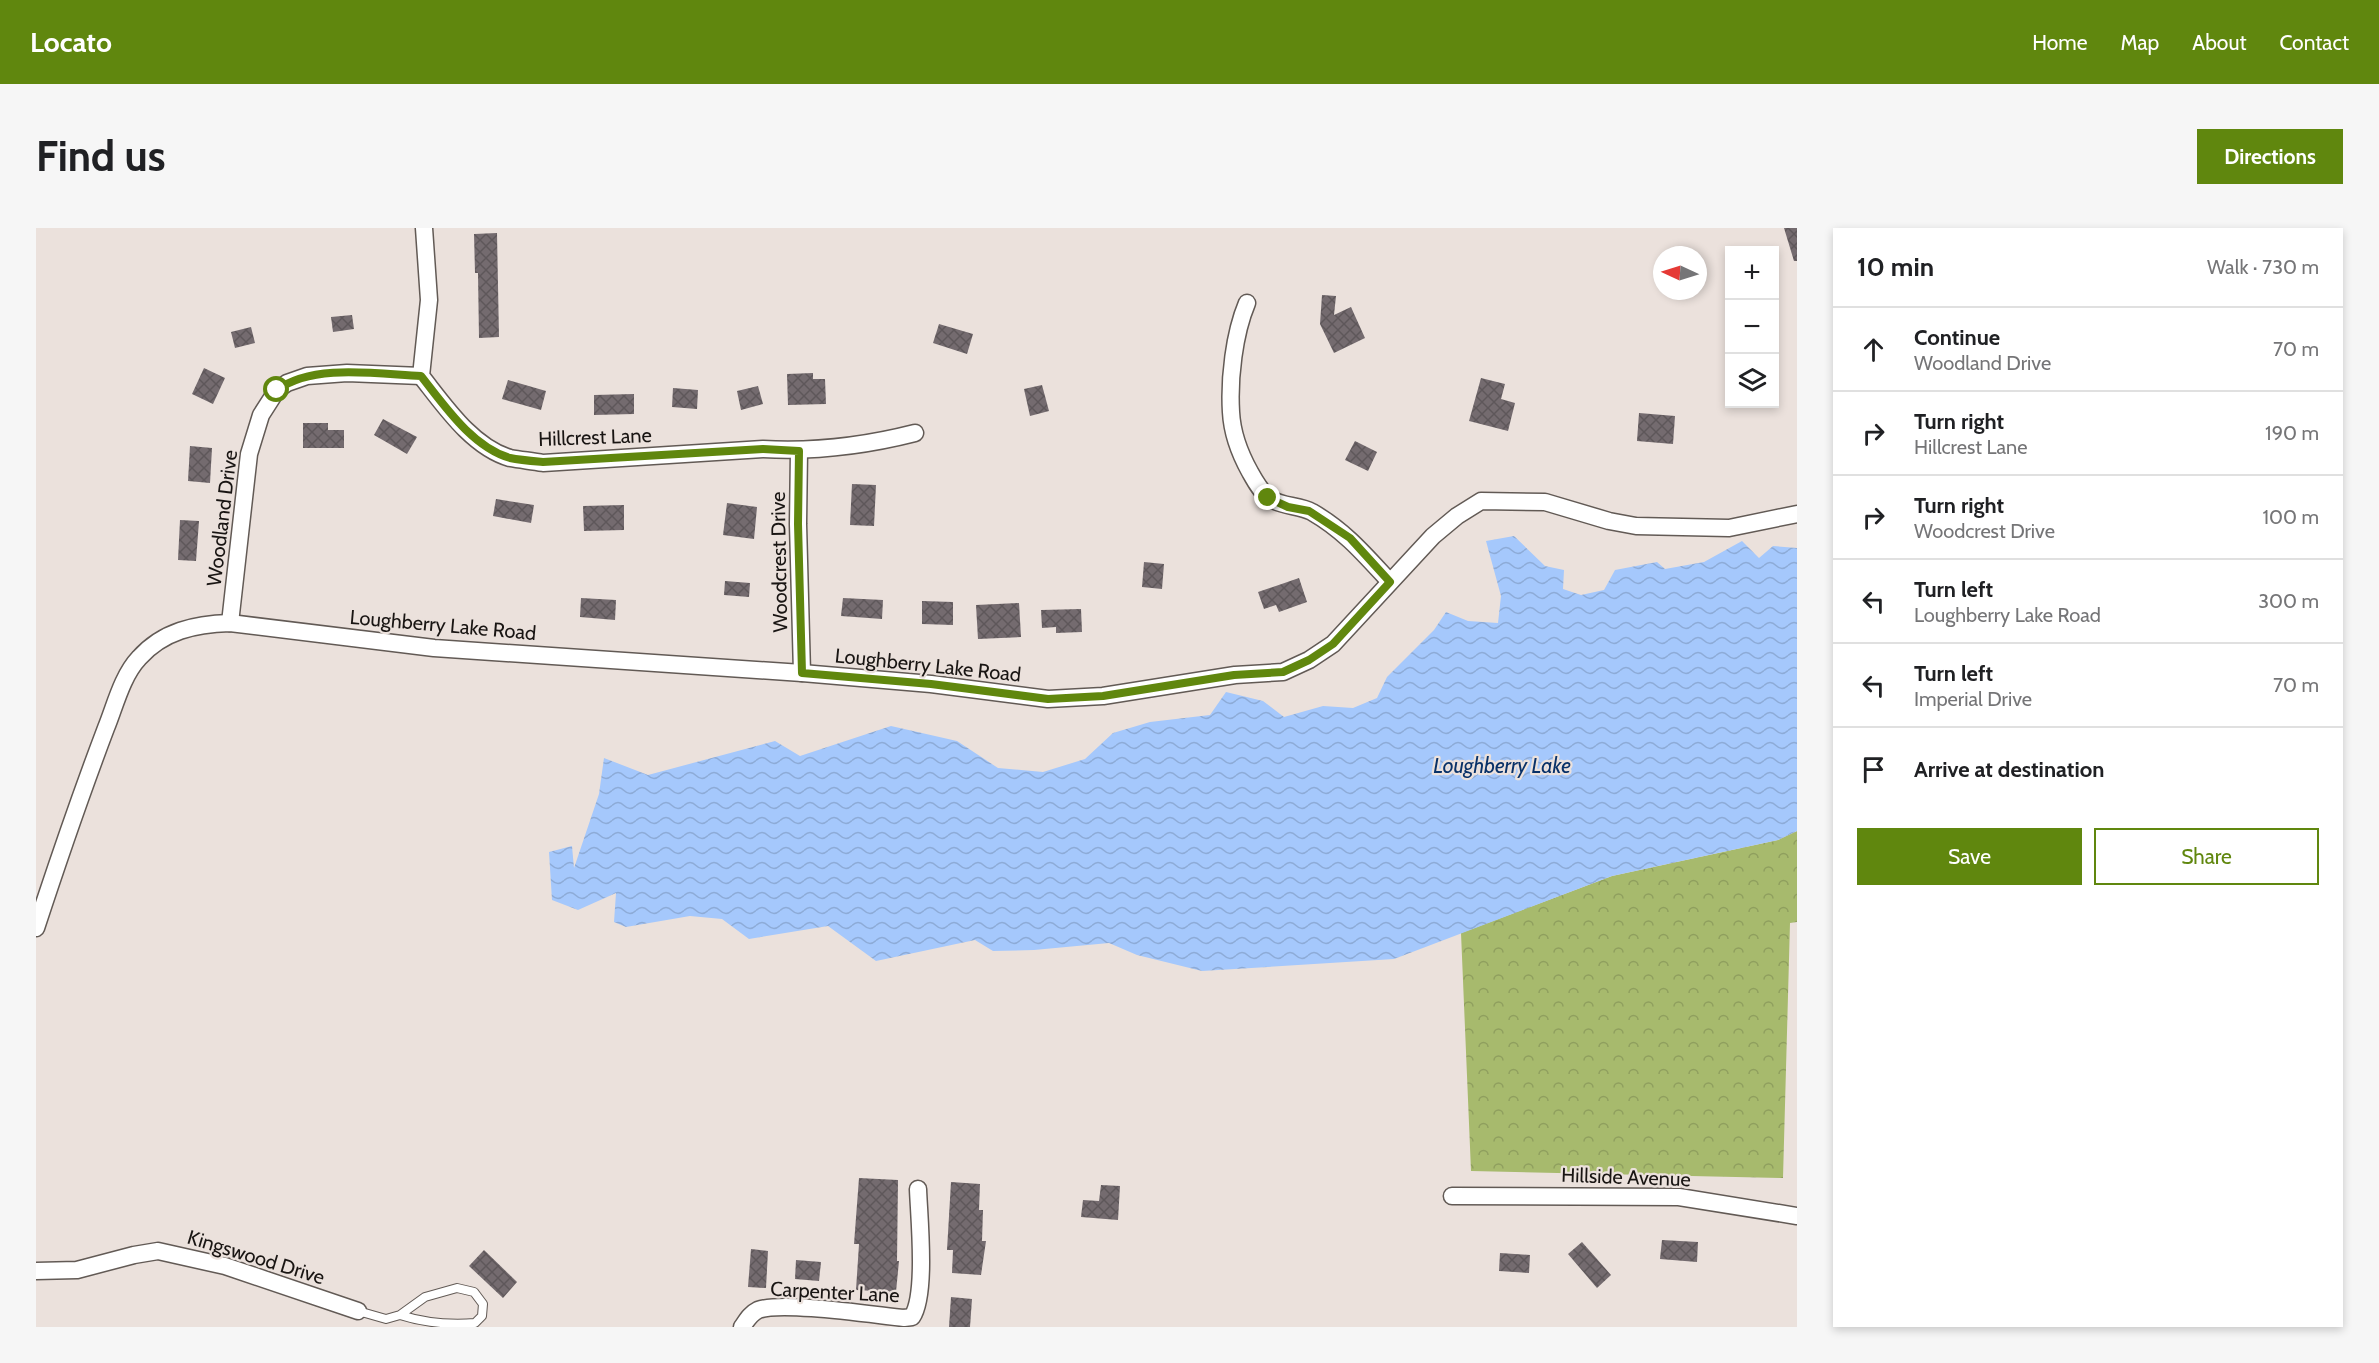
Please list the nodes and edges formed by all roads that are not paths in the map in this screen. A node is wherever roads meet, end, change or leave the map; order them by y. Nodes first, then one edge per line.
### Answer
1 (424, 228) edge
2 (1247, 303) dead end
3 (421, 376) junction
4 (915, 433) dead end
5 (799, 451) junction
6 (1797, 514) edge
7 (1390, 582) junction
8 (230, 624) junction
9 (802, 673) junction
10 (36, 928) edge
11 (918, 1189) dead end
12 (1452, 1196) dead end
13 (1797, 1216) edge
14 (36, 1270) edge
15 (358, 1311) joint
16 (400, 1315) junction
17 (742, 1327) edge

1 - 3 street
2 - 7 street
3 - 5 street, Hillcrest Lane
3 - 8 street, Woodland Drive
4 - 5 street, Hillcrest Lane
5 - 9 street, Woodcrest Drive
6 - 7 street, Loughberry Lake Road
7 - 9 street, Loughberry Lake Road
8 - 9 street, Loughberry Lake Road
8 - 10 street, Loughberry Lake Road
11 - 17 street, Carpenter Lane
12 - 13 street, Hillside Avenue
14 - 15 street, Kingswood Drive
15 - 16 lane
16 - 16 lane

